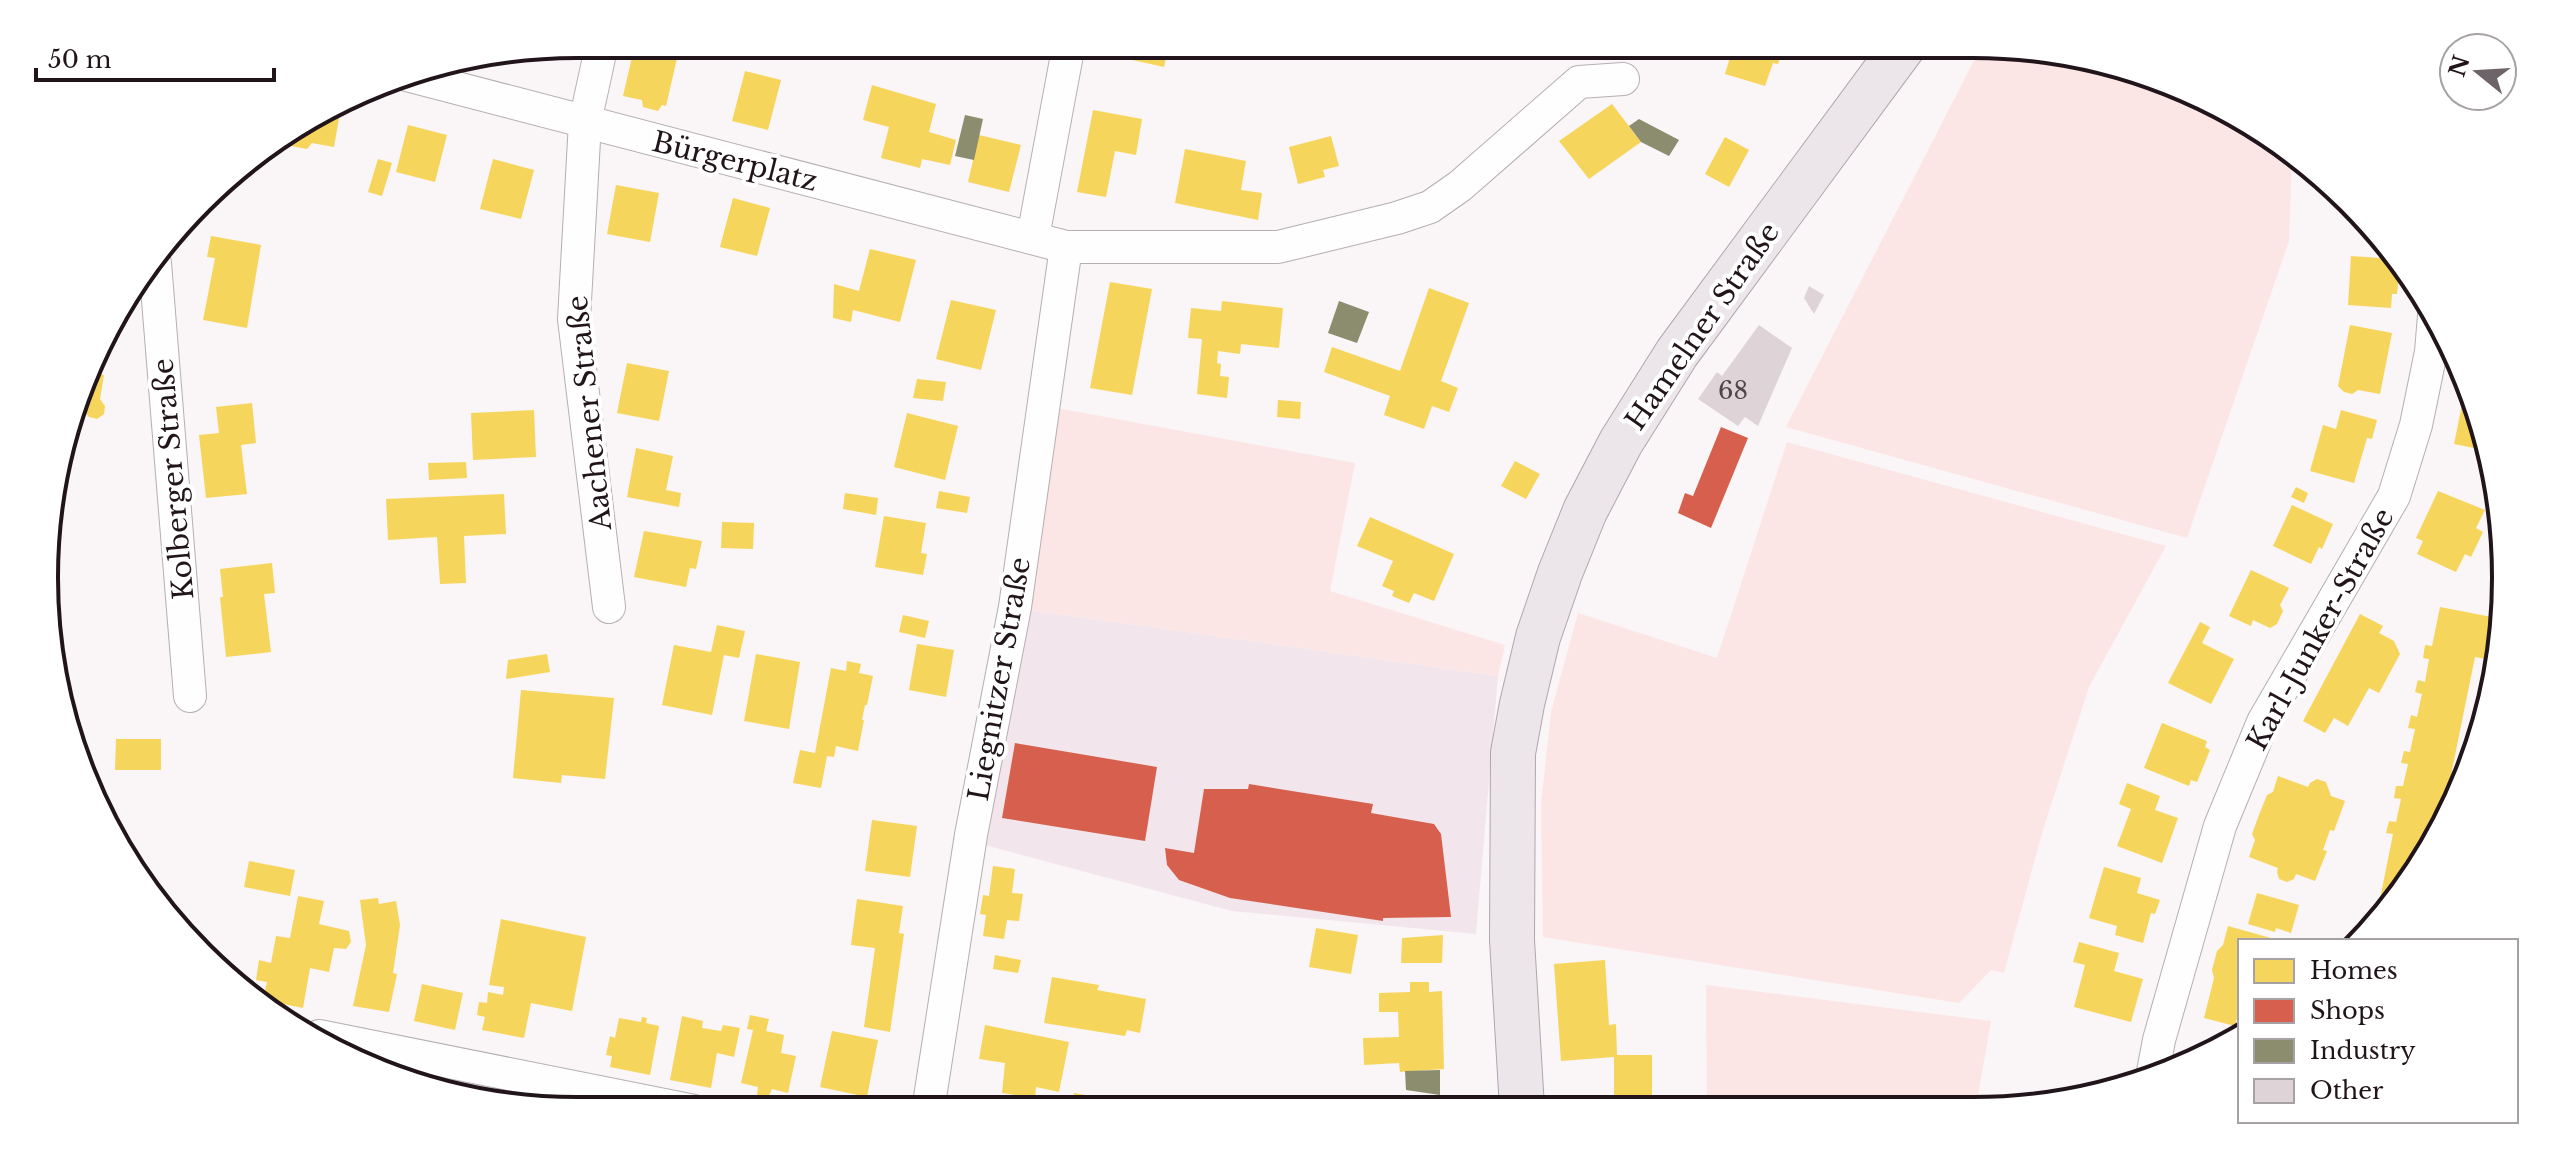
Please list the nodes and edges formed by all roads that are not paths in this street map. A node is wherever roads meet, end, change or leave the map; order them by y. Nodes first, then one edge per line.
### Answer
1 (599, 58) edge
2 (1066, 58) edge
3 (1886, 58) edge
4 (1623, 79) dead end
5 (428, 81) edge
6 (585, 122) junction
7 (1033, 237) junction
8 (1066, 247) junction
9 (156, 274) edge
10 (2432, 337) edge
11 (609, 607) dead end
12 (190, 696) dead end
13 (344, 1041) edge
14 (2155, 1063) edge
15 (624, 1097) edge
16 (930, 1097) edge
17 (1521, 1097) edge

1 - 6 street, Aachener Straße
2 - 7 street
3 - 17 main road, Hamelner Straße
4 - 8 street, Bürgerplatz
5 - 6 street, Bürgerplatz
6 - 7 street, Bürgerplatz
6 - 11 street, Aachener Straße
7 - 8 street, Bürgerplatz
8 - 16 street, Liegnitzer Straße
9 - 12 street, Kolberger Straße
10 - 14 street, Karl-Junker-Straße
13 - 15 street

